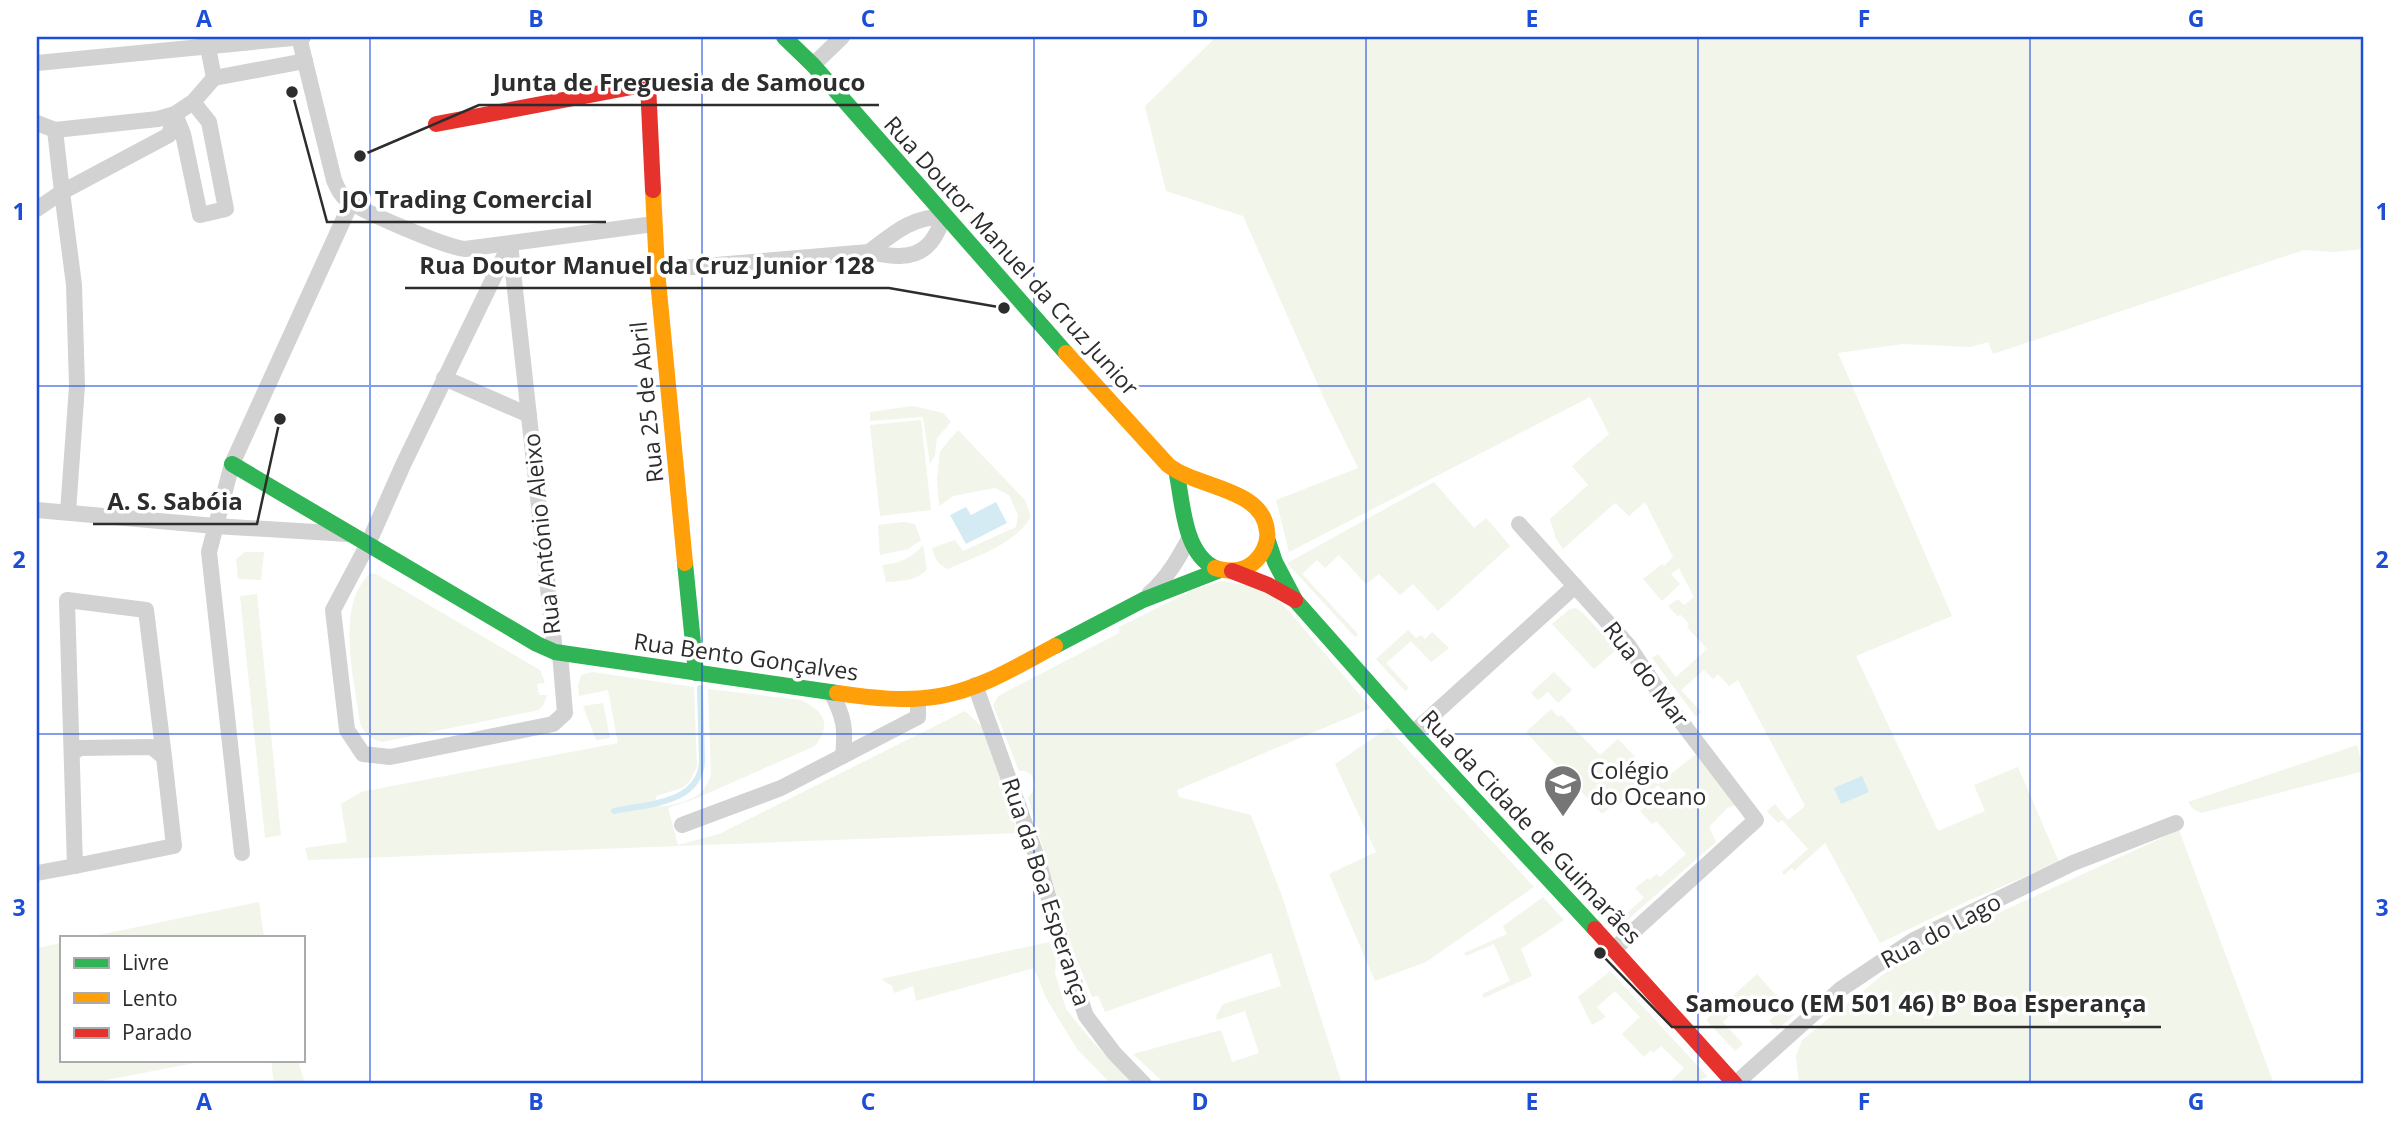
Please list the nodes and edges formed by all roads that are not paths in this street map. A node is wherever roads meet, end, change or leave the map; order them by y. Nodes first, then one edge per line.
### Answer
1 (301, 37) edge
2 (784, 37) edge
3 (842, 37) edge
4 (207, 41) edge
5 (306, 61) junction
6 (37, 63) edge
7 (813, 65) junction
8 (214, 78) junction
9 (193, 102) junction
10 (174, 114) junction
11 (37, 123) edge
12 (436, 124) dead end
13 (55, 130) junction
14 (62, 192) junction
15 (351, 203) junction
16 (37, 209) edge
17 (945, 216) junction
18 (654, 224) junction
19 (510, 244) junction
20 (869, 252) junction
21 (657, 270) junction
22 (444, 377) junction
23 (529, 415) junction
24 (232, 464) junction
25 (1177, 475) junction
26 (1229, 493) junction
27 (37, 510) edge
28 (68, 512) junction
29 (1519, 524) dead end
30 (215, 526) junction
31 (1190, 534) junction
32 (352, 535) junction
33 (1268, 541) junction
34 (368, 544) junction
35 (1226, 571) junction
36 (1576, 586) junction
37 (1143, 600) junction
38 (1295, 600) junction
39 (558, 653) junction
40 (696, 673) junction
41 (975, 685) junction
42 (831, 692) junction
43 (918, 699) junction
44 (1413, 733) junction
45 (72, 753) junction
46 (843, 756) junction
47 (163, 757) junction
48 (2176, 823) dead end
49 (682, 825) dead end
50 (242, 853) dead end
51 (75, 866) junction
52 (37, 873) edge
53 (1614, 949) junction
54 (1730, 1083) edge
55 (1144, 1084) edge

1 - 4 street
1 - 5 street
2 - 7 street, Rua Doutor Manuel da Cruz Junior
3 - 7 street
4 - 6 street
4 - 8 street
5 - 8 street
5 - 15 street
7 - 17 street, Rua Doutor Manuel da Cruz Junior
8 - 9 street
9 - 10 street
9 - 10 street
10 - 13 street
10 - 14 street
11 - 13 street
12 - 18 street, Rua 25 de Abril
13 - 14 street
14 - 16 street
14 - 28 street
15 - 19 street
15 - 24 street
17 - 20 street
17 - 20 street
17 - 25 street, Rua Doutor Manuel da Cruz Junior
18 - 19 street
18 - 21 street, Rua 25 de Abril
19 - 22 street
19 - 23 street, Rua António Aleixo
20 - 21 street
21 - 40 street, Rua 25 de Abril
22 - 23 street
22 - 34 street
23 - 39 street, Rua António Aleixo
24 - 30 street
24 - 32 street, Rua Bento Gonçalves
25 - 26 street
25 - 31 street
26 - 31 street
26 - 33 street
27 - 28 street, Rua Bento Gonçalves
28 - 30 street, Rua Bento Gonçalves
29 - 36 street
30 - 32 street, Rua Bento Gonçalves
30 - 50 street
31 - 35 street
31 - 37 street
32 - 34 street, Rua Bento Gonçalves
33 - 35 street
33 - 38 street
34 - 39 street, Rua Bento Gonçalves
34 - 39 street, Rua António Aleixo
35 - 37 street, Rua Bento Gonçalves
35 - 38 street
36 - 44 street
36 - 53 street, Rua do Mar
37 - 41 street, Rua Bento Gonçalves
38 - 44 street, Rua da Cidade de Guimarães
39 - 40 street, Rua Bento Gonçalves
40 - 42 street, Rua Bento Gonçalves
41 - 43 street, Rua Bento Gonçalves
41 - 55 street, Rua da Boa Esperança
42 - 43 street, Rua Bento Gonçalves
42 - 46 street
43 - 46 street
44 - 53 street, Rua da Cidade de Guimarães
45 - 47 street
45 - 47 street
45 - 51 street
46 - 49 street
47 - 51 street
48 - 54 street, Rua do Lago
51 - 52 street
53 - 54 street, Rua da Cidade de Guimarães

